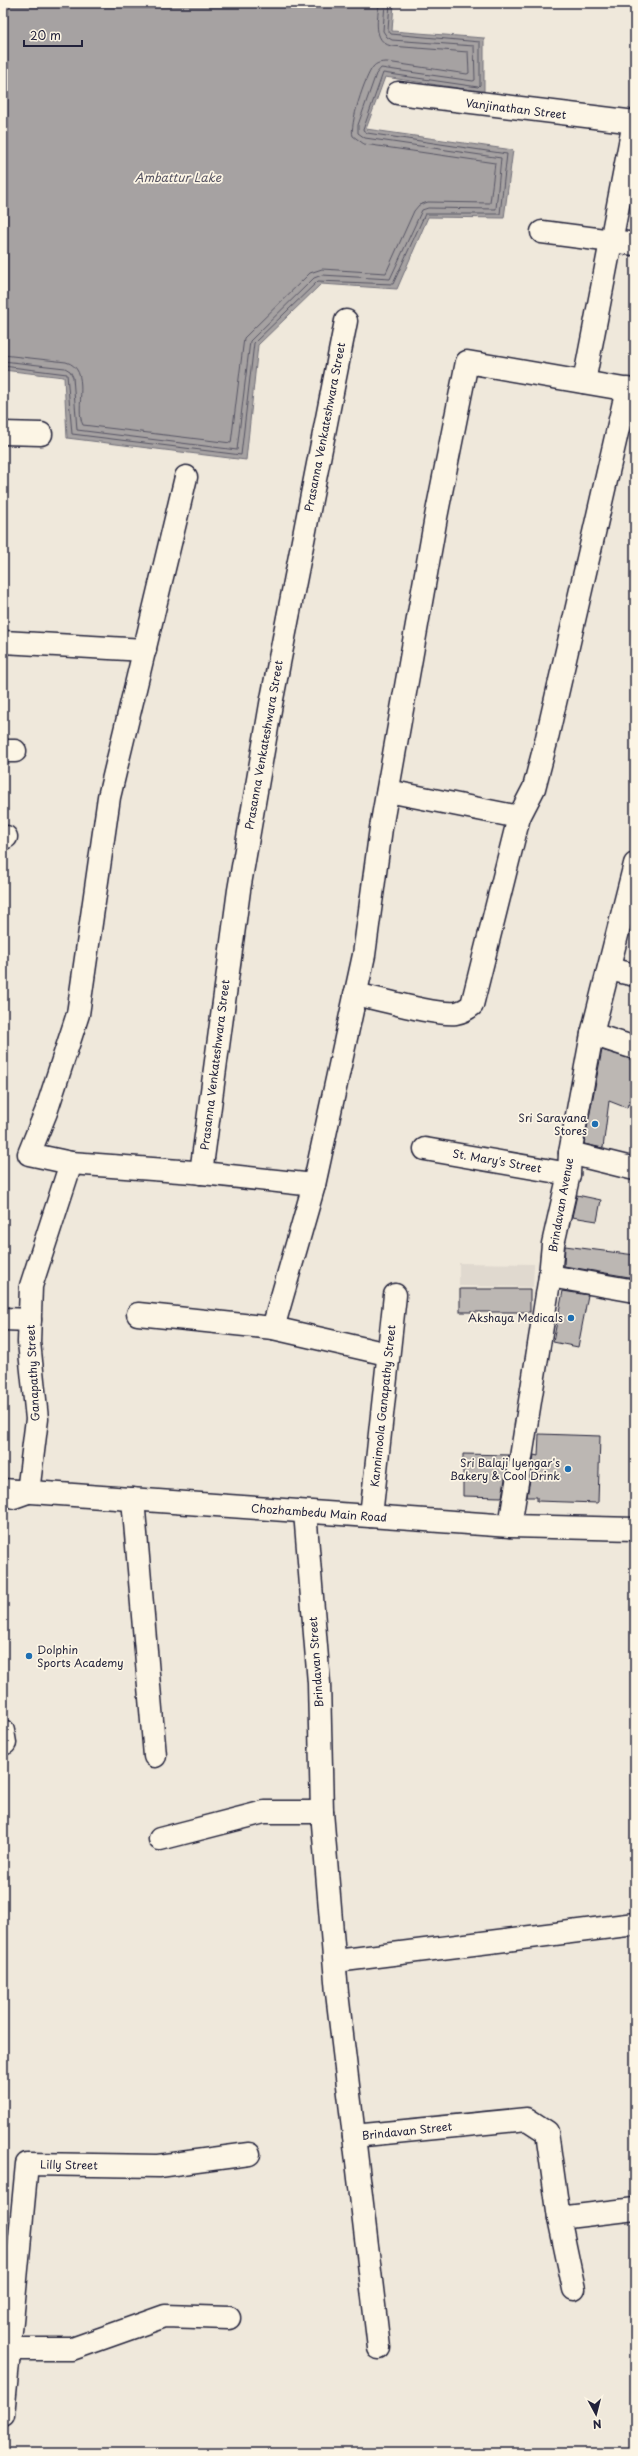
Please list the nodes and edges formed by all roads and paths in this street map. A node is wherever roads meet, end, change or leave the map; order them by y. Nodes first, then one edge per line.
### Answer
1 (398, 93) dead end
2 (634, 122) edge
3 (542, 232) dead end
4 (610, 241) junction
5 (635, 244) edge
6 (346, 321) dead end
7 (584, 382) junction
8 (631, 390) edge
9 (3, 433) edge
10 (41, 434) dead end
11 (186, 477) dead end
12 (3, 642) edge
13 (145, 650) junction
14 (388, 791) junction
15 (519, 817) junction
16 (635, 864) edge
17 (609, 969) junction
18 (635, 975) edge
19 (355, 994) junction
20 (592, 1034) junction
21 (635, 1048) edge
22 (425, 1149) dead end
23 (71, 1163) junction
24 (569, 1164) junction
25 (635, 1169) edge
26 (201, 1173) junction
27 (314, 1185) junction
28 (550, 1276) junction
29 (635, 1291) edge
30 (395, 1295) dead end
31 (138, 1314) dead end
32 (3, 1319) edge
33 (30, 1320) junction
34 (273, 1328) junction
35 (387, 1354) junction
36 (3, 1490) edge
37 (28, 1492) junction
38 (133, 1499) junction
39 (3, 1501) edge
40 (305, 1512) junction
41 (371, 1516) junction
42 (510, 1526) junction
43 (635, 1529) edge
44 (155, 1756) dead end
45 (322, 1812) junction
46 (160, 1838) dead end
47 (635, 1924) edge
48 (336, 1961) junction
49 (354, 2136) junction
50 (249, 2154) dead end
51 (635, 2209) edge
52 (559, 2218) junction
53 (574, 2289) dead end
54 (229, 2318) dead end
55 (379, 2348) dead end
56 (10, 2349) junction
57 (3, 2416) edge

1 - 2 street, Vanjinathan Street
2 - 4 street
3 - 4 street
4 - 5 street
4 - 7 street
6 - 26 street, Prasanna Venkateshwara Street
7 - 8 street
7 - 14 street
8 - 15 street
9 - 10 street
11 - 13 street
12 - 13 street
13 - 23 street
14 - 15 street
14 - 19 street
15 - 19 street
16 - 17 street, Brindavan Avenue
17 - 18 street
17 - 20 street, Brindavan Avenue
19 - 27 street
20 - 21 street
20 - 24 street, Brindavan Avenue
22 - 24 street, St. Mary's Street
23 - 26 street
23 - 33 street, Ganapathy Street
24 - 25 street, St. Mary's Street
24 - 28 street, Brindavan Avenue
26 - 27 street
27 - 34 street
28 - 29 street
28 - 42 street, Brindavan Avenue
30 - 35 street, Kannimoola Ganapathy Street
31 - 34 street
32 - 33 street
33 - 37 street, Ganapathy Street
34 - 35 street
35 - 41 street, Kannimoola Ganapathy Street
36 - 37 street, Chozhambedu Main Road
37 - 38 street, Chozhambedu Main Road
37 - 39 street
38 - 40 street, Chozhambedu Main Road
38 - 44 street
40 - 41 street, Chozhambedu Main Road
40 - 45 street, Brindavan Street
41 - 42 street, Chozhambedu Main Road
42 - 43 street, Chozhambedu Main Road
45 - 46 street
45 - 48 street, Brindavan Street
47 - 48 street
48 - 49 street, Brindavan Street
49 - 52 street, Brindavan Street
49 - 55 street
50 - 56 street, Lilly Street
51 - 52 street
52 - 53 street, Brindavan Street
54 - 56 street
56 - 57 street, Lilly Street

